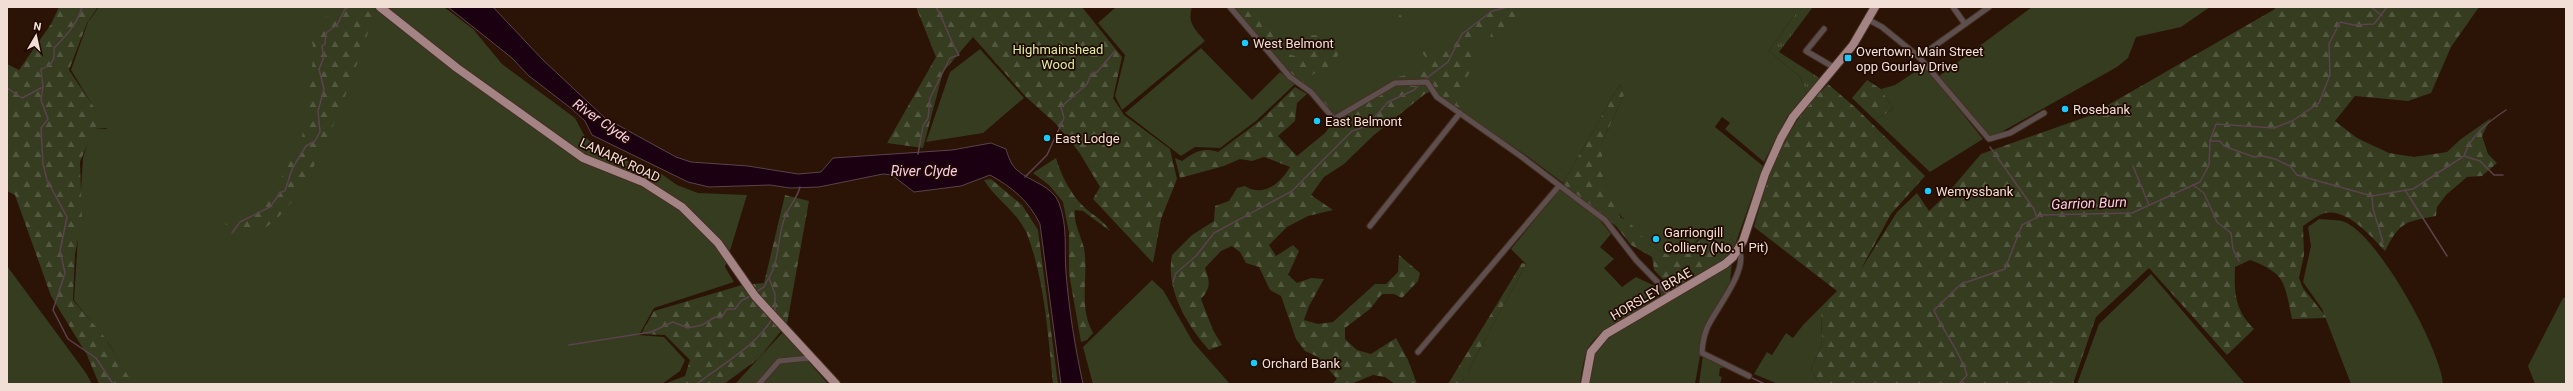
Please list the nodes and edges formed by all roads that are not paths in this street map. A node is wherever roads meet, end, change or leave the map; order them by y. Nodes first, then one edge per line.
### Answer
1 (380, 7) edge
2 (1230, 7) edge
3 (1875, 7) edge
4 (1953, 7) edge
5 (1989, 7) edge
6 (1869, 20) junction
7 (1965, 24) junction
8 (1824, 28) dead end
9 (1919, 57) junction
10 (1835, 68) junction
11 (1460, 113) junction
12 (2044, 113) dead end
13 (1559, 186) junction
14 (1370, 226) dead end
15 (1738, 250) junction
16 (1671, 296) junction
17 (1418, 352) dead end
18 (810, 358) junction
19 (1749, 376) dead end
20 (759, 384) edge
21 (836, 384) edge
22 (1585, 384) edge

1 - 18 main road, LANARK ROAD
2 - 11 street
3 - 6 main road, HORSLEY BRAE
4 - 7 street
5 - 7 street
6 - 9 street
6 - 10 main road, HORSLEY BRAE
7 - 9 street
8 - 10 street
9 - 12 street
10 - 15 main road, HORSLEY BRAE
11 - 13 street
11 - 14 street
13 - 16 street
13 - 17 street
15 - 16 main road, HORSLEY BRAE
15 - 19 street
16 - 22 main road, HORSLEY BRAE
18 - 20 street
18 - 21 main road, LANARK ROAD

